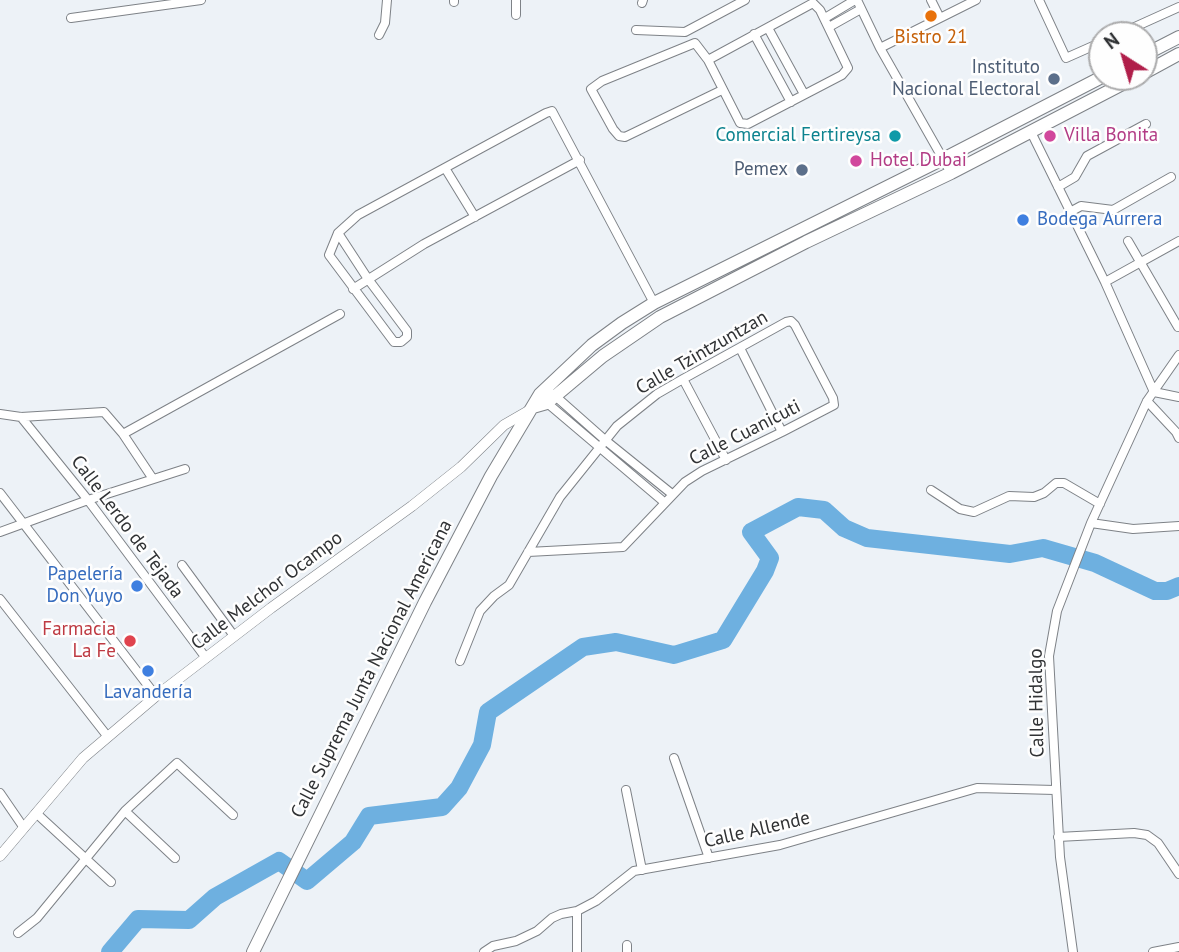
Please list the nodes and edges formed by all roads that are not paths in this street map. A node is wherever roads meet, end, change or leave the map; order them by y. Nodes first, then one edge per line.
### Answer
1 (198, 0) edge
2 (387, 0) edge
3 (516, 0) edge
4 (745, 0) edge
5 (856, 0) edge
6 (931, 0) edge
7 (976, 0) edge
8 (1039, 0) edge
9 (1179, 7) edge
10 (861, 9) junction
11 (516, 15) dead end
12 (71, 18) dead end
13 (825, 18) junction
14 (940, 18) junction
15 (1148, 21) edge
16 (829, 27) junction
17 (768, 28) junction
18 (636, 30) dead end
19 (754, 34) junction
20 (379, 35) dead end
21 (1179, 37) edge
22 (880, 48) junction
23 (1088, 48) edge
24 (1158, 48) edge
25 (1179, 54) edge
26 (708, 60) junction
27 (1158, 65) edge
28 (1088, 84) edge
29 (722, 90) junction
30 (1109, 91) edge
31 (804, 94) junction
32 (791, 102) junction
33 (1146, 124) dead end
34 (1031, 132) junction
35 (943, 159) junction
36 (580, 160) junction
37 (444, 168) junction
38 (951, 173) junction
39 (1171, 177) dead end
40 (1058, 187) junction
41 (1070, 212) junction
42 (475, 217) junction
43 (338, 233) junction
44 (1128, 241) dead end
45 (1179, 241) edge
46 (1142, 263) junction
47 (368, 279) junction
48 (1105, 282) junction
49 (353, 289) junction
50 (654, 303) junction
51 (340, 314) dead end
52 (1178, 327) edge
53 (740, 348) junction
54 (1179, 355) edge
55 (683, 379) junction
56 (1154, 391) junction
57 (547, 395) junction
58 (1179, 397) edge
59 (1146, 401) junction
60 (834, 405) joint
61 (532, 408) junction
62 (0, 414) edge
63 (21, 417) junction
64 (782, 432) junction
65 (123, 435) junction
66 (1179, 438) edge
67 (605, 440) junction
68 (598, 448) junction
69 (726, 460) junction
70 (185, 469) dead end
71 (153, 479) junction
72 (931, 490) dead end
73 (0, 493) edge
74 (672, 494) junction
75 (88, 500) junction
76 (664, 502) junction
77 (1100, 503) junction
78 (25, 524) junction
79 (1090, 525) junction
80 (1179, 526) edge
81 (0, 532) edge
82 (528, 552) junction
83 (182, 565) dead end
84 (0, 599) edge
85 (234, 636) junction
86 (206, 657) junction
87 (460, 661) dead end
88 (156, 696) junction
89 (108, 737) junction
90 (674, 758) dead end
91 (626, 790) dead end
92 (1055, 790) junction
93 (0, 793) edge
94 (125, 811) junction
95 (36, 813) junction
96 (233, 815) dead end
97 (24, 828) junction
98 (1058, 837) junction
99 (0, 856) edge
100 (175, 858) dead end
101 (709, 858) junction
102 (85, 859) junction
103 (642, 870) junction
104 (1179, 874) edge
105 (111, 882) dead end
106 (577, 911) junction
107 (18, 933) dead end
108 (1179, 947) edge
109 (253, 952) edge
110 (484, 952) edge
111 (577, 952) edge
112 (1073, 952) edge
113 (1153, 952) edge

1 - 12 street
2 - 20 street
3 - 11 street
4 - 18 street
5 - 10 street
5 - 13 street
6 - 14 street
7 - 14 street
8 - 23 street
9 - 15 street
10 - 16 street
10 - 22 street
13 - 16 street
13 - 17 street
14 - 22 street
16 - 31 street
17 - 19 street
17 - 31 street
19 - 26 street
19 - 32 street
21 - 24 main road
22 - 35 street
25 - 27 main road
26 - 29 street
26 - 29 street
28 - 35 main road
29 - 32 street
30 - 34 main road
31 - 32 street
33 - 40 street
34 - 38 main road
34 - 40 street
35 - 38 street
35 - 50 main road
36 - 37 street
36 - 42 street
36 - 50 street
37 - 42 street
37 - 43 street
38 - 57 main road
39 - 41 street
40 - 41 street
41 - 48 street
42 - 47 street
43 - 47 street
43 - 49 street
44 - 46 street
45 - 46 street
46 - 48 street
46 - 52 street
47 - 49 street
47 - 49 street
48 - 56 street
50 - 57 main road
51 - 65 street
53 - 55 street, Calle Tzintzuntzan
53 - 60 street, Calle Tzintzuntzan
53 - 64 street
54 - 56 street, Calle Hidalgo
55 - 67 street, Calle Tzintzuntzan
55 - 69 street
56 - 58 street
56 - 59 street, Calle Hidalgo
57 - 61 main road
57 - 67 street
57 - 68 street
59 - 66 street
59 - 77 street, Calle Hidalgo
60 - 64 street, Calle Cuanicuti
61 - 85 street, Calle Melchor Ocampo
61 - 109 main road, Calle Suprema Junta Nacional Americana
62 - 63 street
63 - 65 street
63 - 75 street, Calle Lerdo de Tejada
64 - 69 street, Calle Cuanicuti
65 - 71 street
67 - 68 street, Calle Tzintzuntzan
67 - 74 street
68 - 76 street
68 - 82 street, Calle Tzintzuntzan
69 - 74 street, Calle Cuanicuti
70 - 71 street
71 - 75 street
72 - 77 street
73 - 78 street
74 - 76 street, Calle Cuanicuti
75 - 78 street
75 - 86 street, Calle Lerdo de Tejada
76 - 82 street, Calle Cuanicuti
77 - 79 street, Calle Hidalgo
78 - 81 street
78 - 88 street
79 - 80 street
79 - 92 street, Calle Hidalgo
82 - 87 street, Calle Tzintzuntzan
83 - 85 street
84 - 89 street
85 - 86 street, Calle Melchor Ocampo
86 - 88 street, Calle Melchor Ocampo
88 - 89 street, Calle Melchor Ocampo
89 - 95 street, Calle Melchor Ocampo
90 - 101 street
91 - 103 street
92 - 98 street, Calle Hidalgo
92 - 101 street, Calle Allende
93 - 97 street
94 - 96 street
94 - 100 street
94 - 102 street
95 - 97 street, Calle Melchor Ocampo
95 - 102 street
97 - 99 street, Calle Melchor Ocampo
98 - 104 street
98 - 112 street, Calle Hidalgo
101 - 103 street, Calle Allende
102 - 105 street
102 - 107 street
103 - 106 street, Calle Allende
106 - 110 street, Calle Allende
106 - 111 street
108 - 113 street

